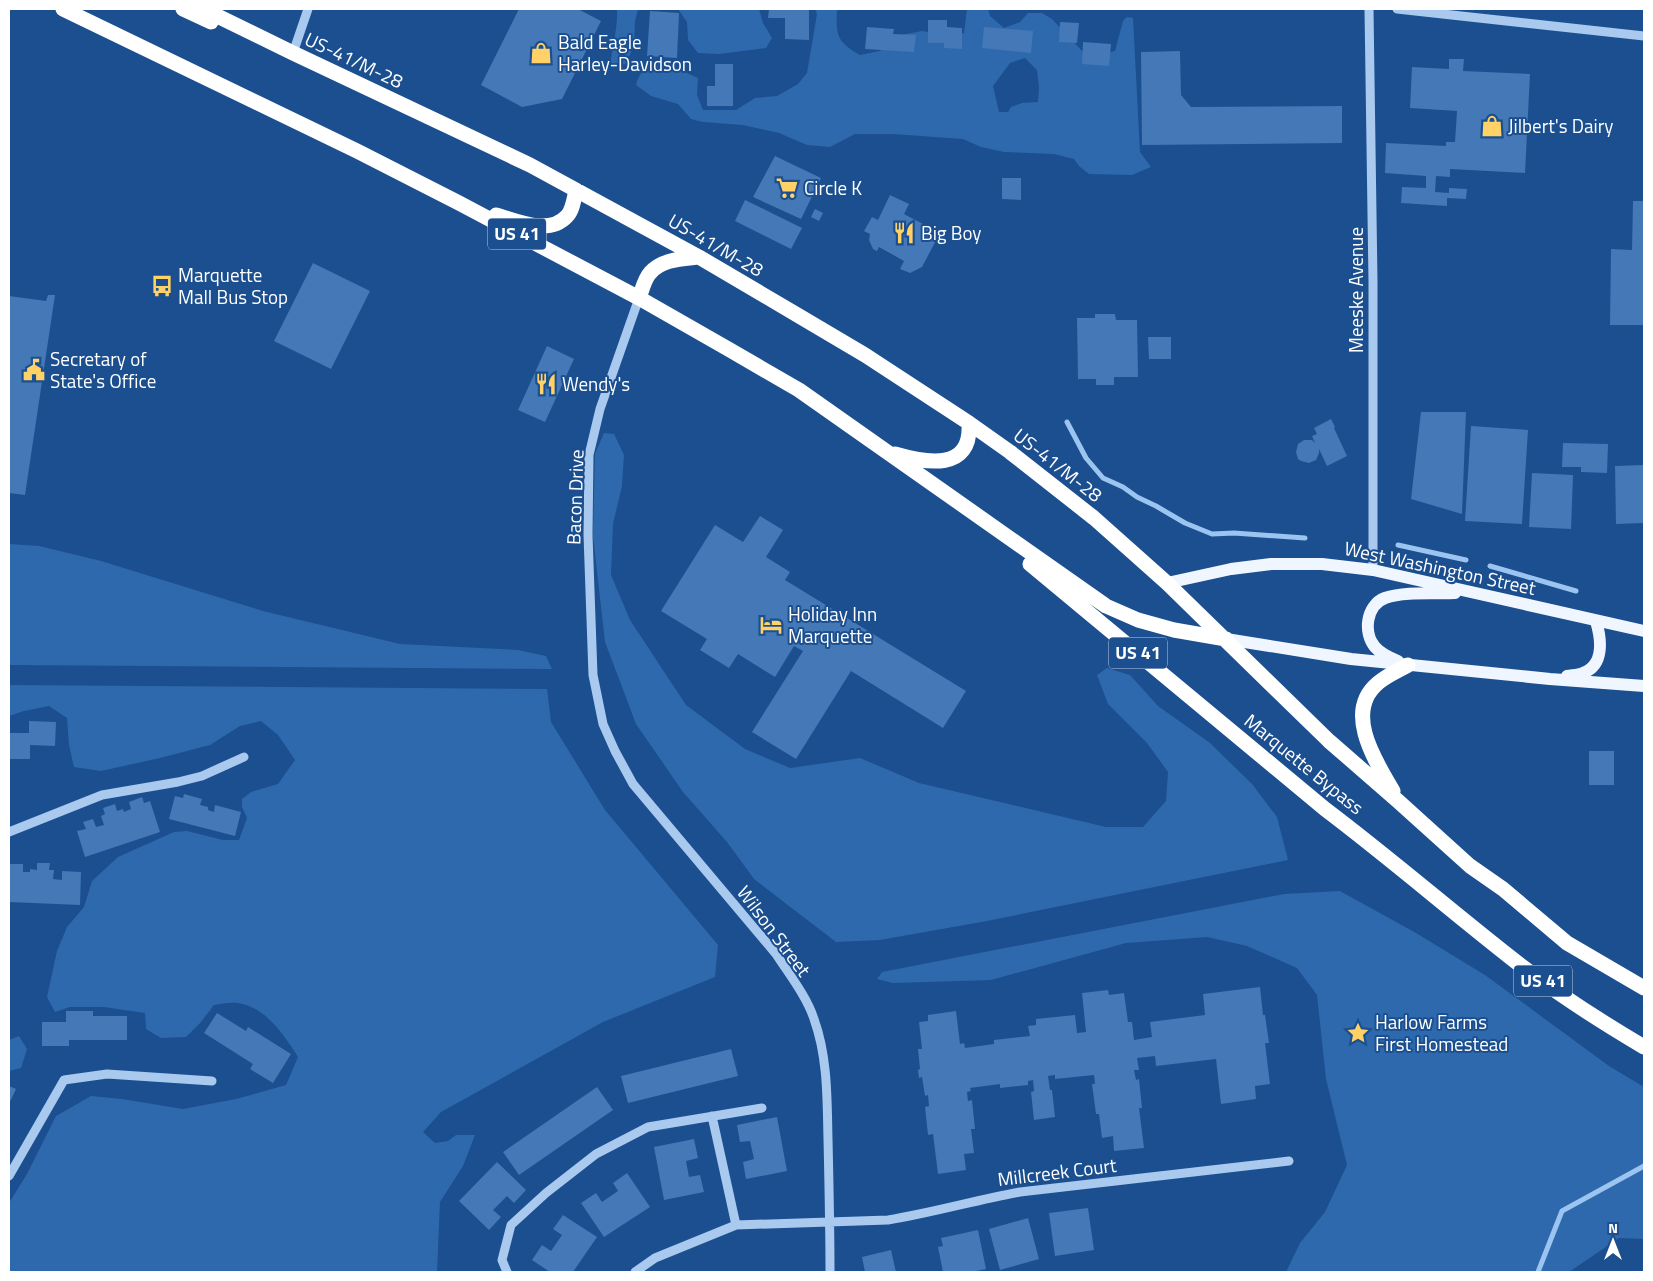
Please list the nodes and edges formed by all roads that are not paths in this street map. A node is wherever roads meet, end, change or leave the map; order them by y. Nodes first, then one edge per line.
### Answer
1 (63, 9) edge
2 (183, 9) edge
3 (203, 9) edge
4 (308, 9) edge
5 (1369, 9) edge
6 (1397, 9) edge
7 (91, 15) edge
8 (1644, 36) edge
9 (264, 39) junction
10 (293, 53) junction
11 (576, 190) junction
12 (459, 203) junction
13 (698, 257) junction
14 (639, 298) junction
15 (969, 423) junction
16 (884, 450) junction
17 (950, 497) junction
18 (1374, 570) junction
19 (1167, 583) junction
20 (1472, 592) junction
21 (1596, 621) junction
22 (1644, 631) edge
23 (1226, 639) junction
24 (1408, 665) junction
25 (592, 675) joint
26 (1550, 679) junction
27 (1644, 686) edge
28 (244, 757) dead end
29 (1398, 802) junction
30 (9, 832) edge
31 (1644, 988) edge
32 (1644, 1047) edge
33 (212, 1081) dead end
34 (762, 1108) dead end
35 (712, 1116) junction
36 (1289, 1161) dead end
37 (9, 1176) edge
38 (830, 1222) junction
39 (736, 1225) junction
40 (507, 1272) edge
41 (635, 1272) edge
42 (830, 1272) edge

1 - 7 highway, US 41
2 - 9 highway
3 - 9 highway, US-41/M-28 / US 41
4 - 10 street
5 - 18 street, Meeske Avenue
6 - 8 street
7 - 12 highway, US 41
9 - 10 highway, US-41/M-28 / US 41
10 - 11 highway, US-41/M-28 / US 41
11 - 12 highway
11 - 13 highway, US-41/M-28 / US 41
12 - 14 highway, US 41
13 - 14 highway
13 - 15 highway, US-41/M-28 / US 41
14 - 16 highway, US 41
14 - 25 street, Bacon Drive
15 - 16 highway
15 - 19 highway, US-41/M-28 / US 41
16 - 17 highway, US 41
17 - 23 highway
17 - 32 highway, Marquette Bypass / US 41
18 - 19 main road, West Washington Street
18 - 20 main road, West Washington Street
19 - 23 highway, Marquette Bypass / US 41
20 - 21 main road, West Washington Street
20 - 24 main road
21 - 22 main road, West Washington Street
21 - 26 main road
23 - 24 main road
23 - 29 highway, Marquette Bypass / US 41
24 - 26 main road
24 - 29 highway
25 - 38 street, Wilson Street
26 - 27 main road
28 - 30 street
29 - 31 highway, Marquette Bypass / US 41
33 - 37 street
34 - 35 street
35 - 39 street
35 - 40 street
36 - 38 street, Millcreek Court
38 - 39 street, Millcreek Court
38 - 42 street, Wilson Street
39 - 41 street

